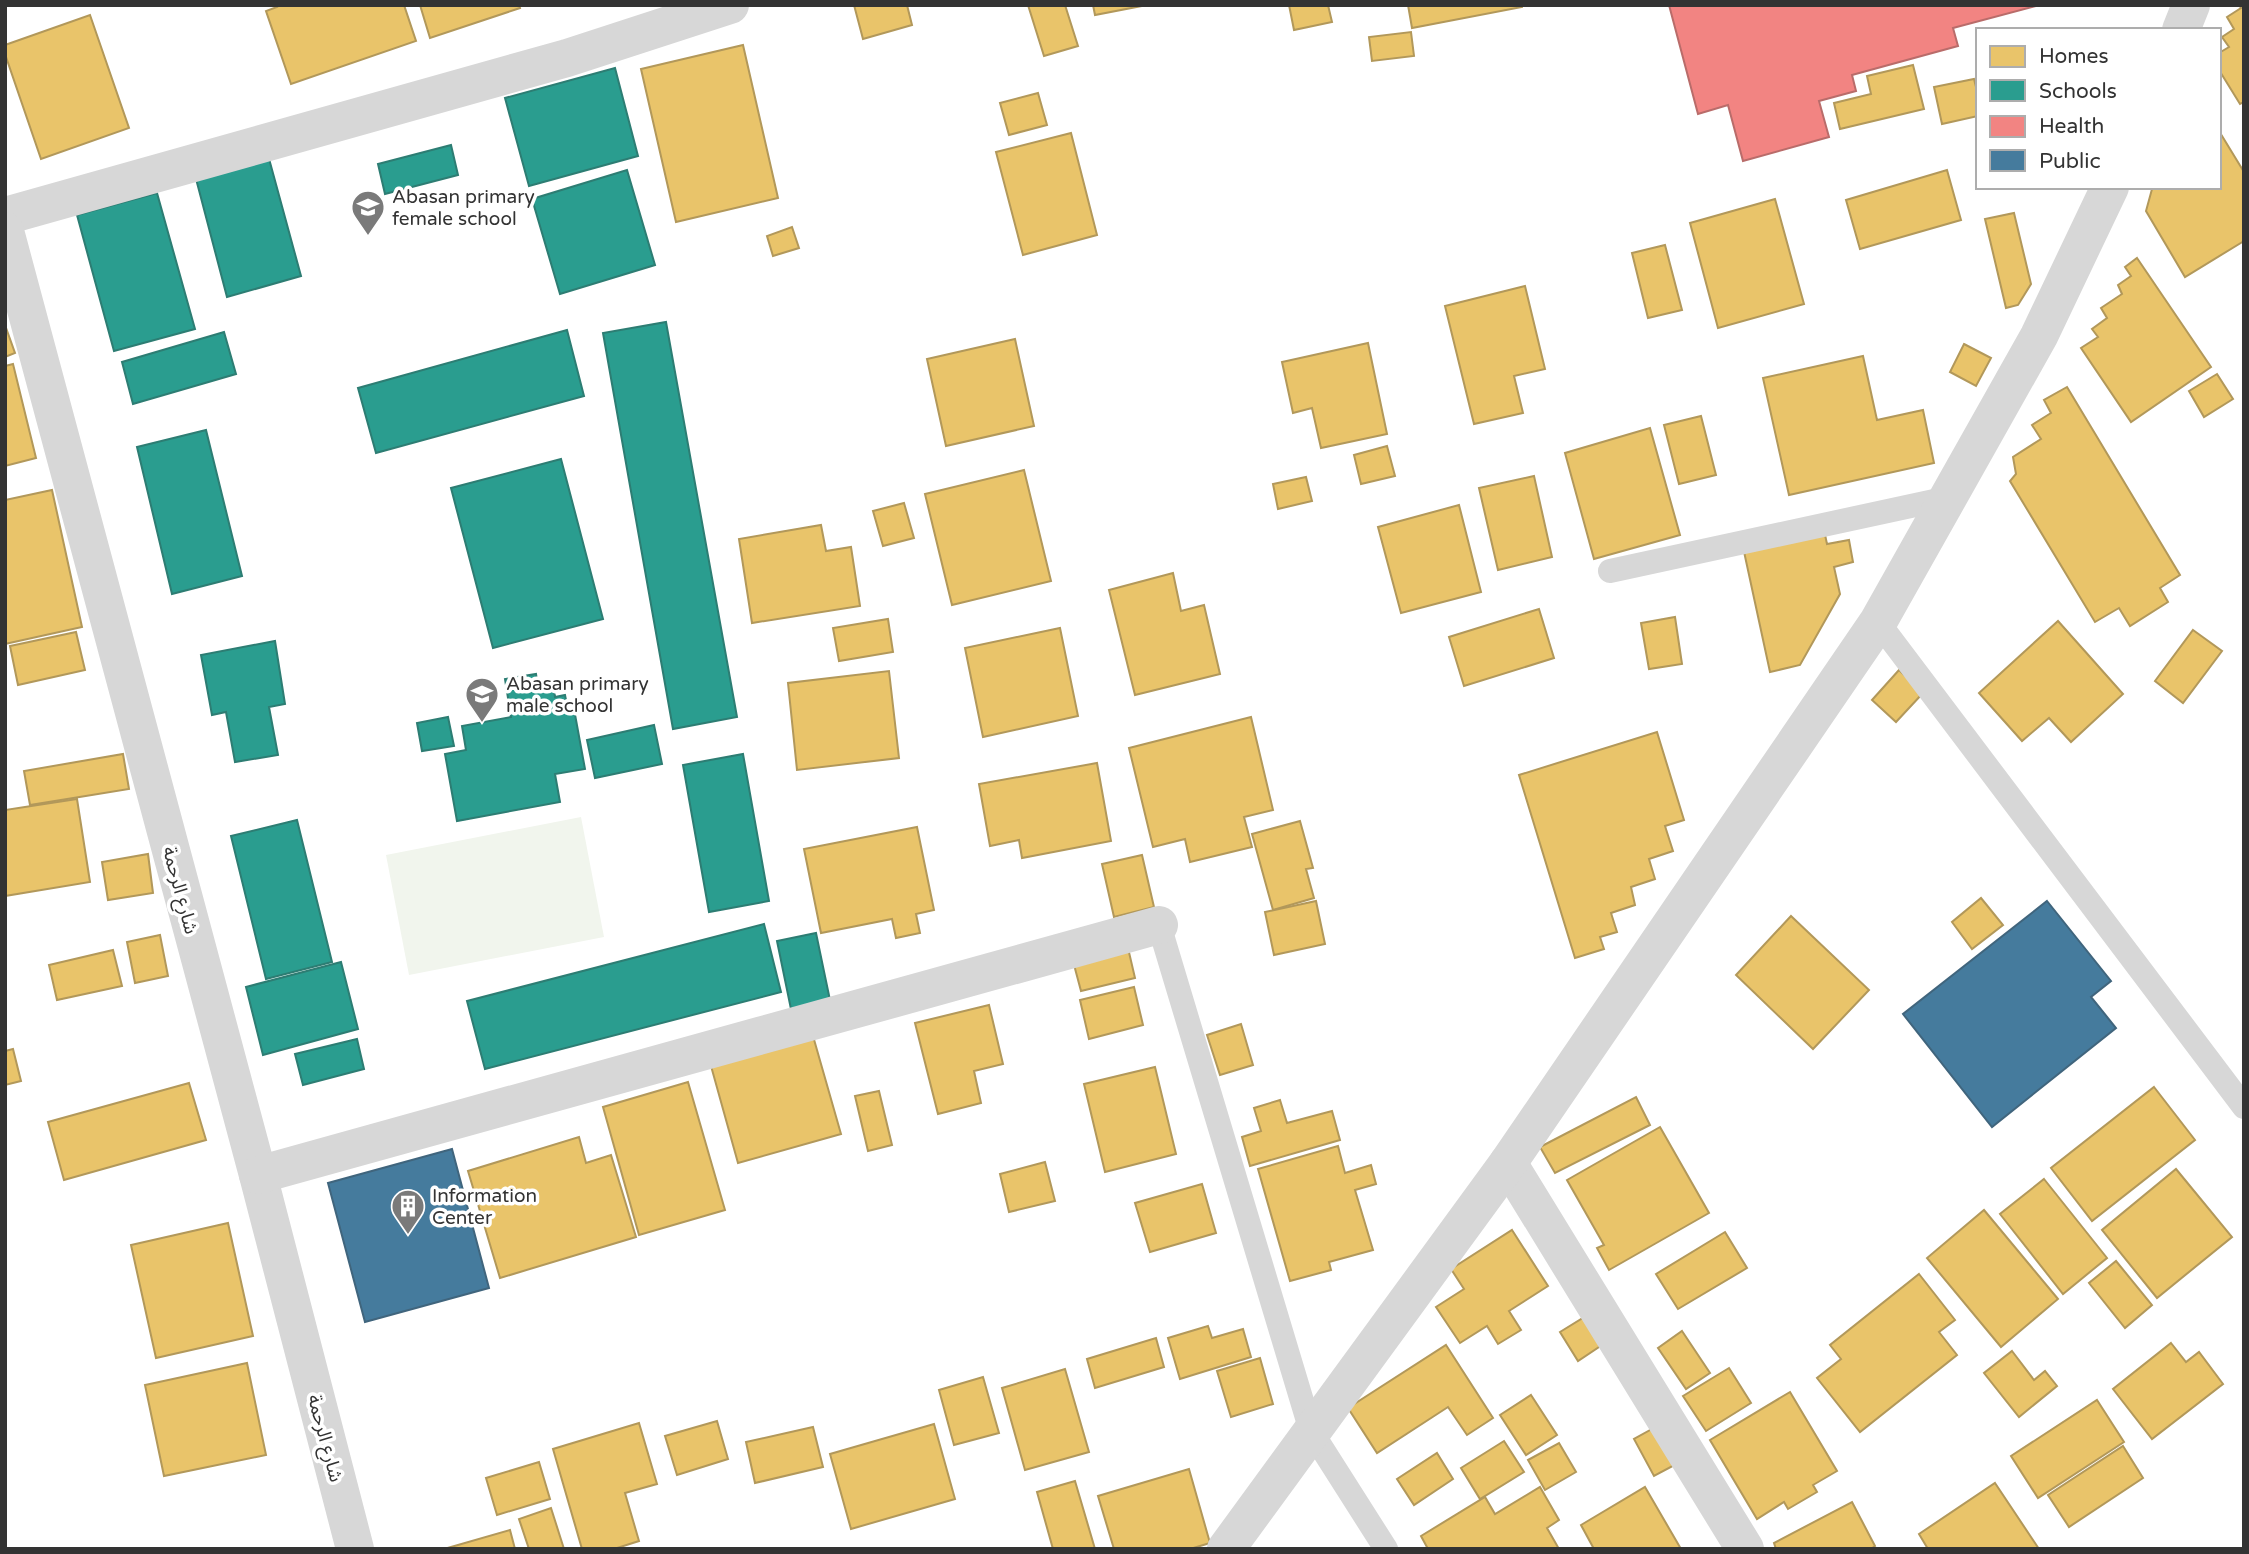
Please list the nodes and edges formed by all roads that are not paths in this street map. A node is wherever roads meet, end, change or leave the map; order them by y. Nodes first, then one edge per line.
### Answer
1 (730, 5) edge
2 (2190, 5) edge
3 (2182, 28) edge
4 (2109, 189) edge
5 (5, 216) edge
6 (5, 231) edge
7 (1948, 498) junction
8 (1610, 570) dead end
9 (1878, 622) junction
10 (1159, 925) joint
11 (2244, 1107) edge
12 (1508, 1163) junction
13 (258, 1175) junction
14 (1311, 1431) junction
15 (355, 1549) edge
16 (1226, 1549) edge
17 (1386, 1549) edge
18 (1745, 1549) edge

1 - 5 street
2 - 3 street
4 - 7 street
6 - 13 street, شارع الرحمة
7 - 8 lane
7 - 9 street
9 - 11 lane
9 - 12 street
10 - 13 street
10 - 14 lane
12 - 14 street
12 - 18 street
13 - 15 street, شارع الرحمة
14 - 16 street
14 - 17 lane

